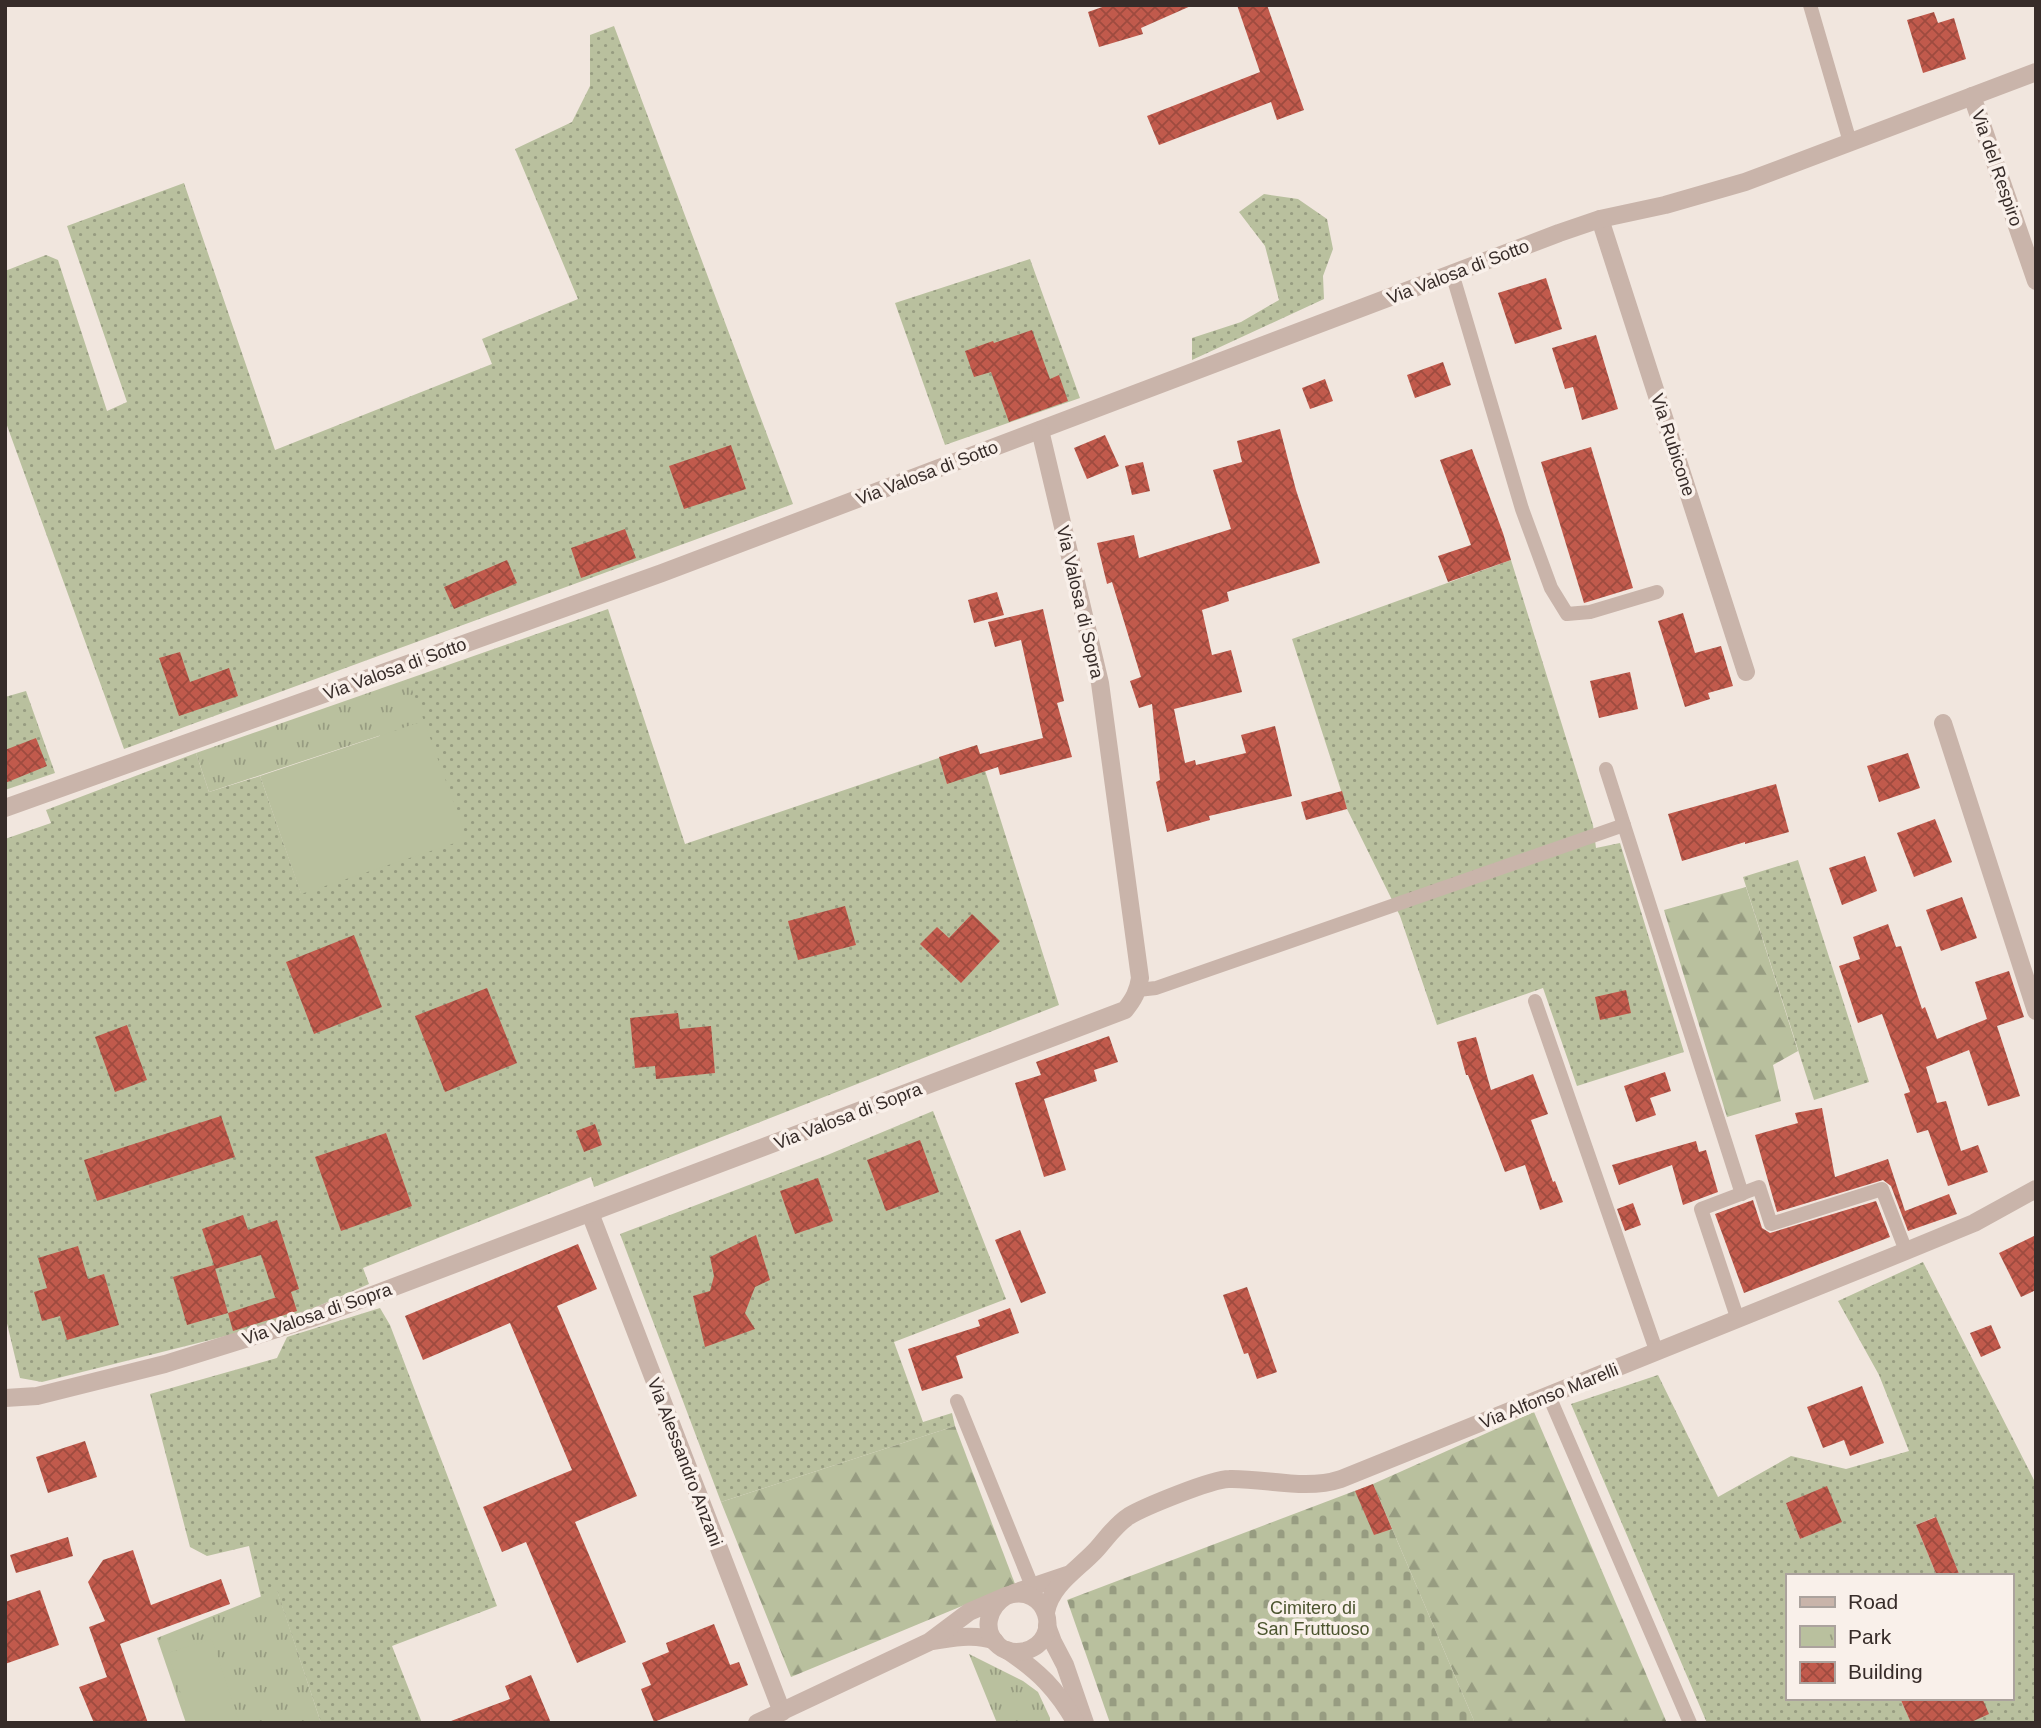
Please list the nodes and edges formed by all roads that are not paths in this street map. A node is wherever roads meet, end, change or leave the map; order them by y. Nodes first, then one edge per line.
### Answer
1 (1810, 5) edge
2 (2036, 72) edge
3 (1972, 96) junction
4 (1850, 142) junction
5 (1600, 219) junction
6 (1452, 274) junction
7 (2036, 281) edge
8 (1040, 430) junction
9 (1657, 592) dead end
10 (1746, 672) dead end
11 (1943, 723) dead end
12 (1606, 769) dead end
13 (5, 808) edge
14 (1625, 825) junction
15 (1138, 990) junction
16 (1535, 1001) dead end
17 (2036, 1012) edge
18 (2036, 1189) edge
19 (1742, 1194) junction
20 (590, 1213) junction
21 (1906, 1251) junction
22 (1738, 1320) junction
23 (1657, 1353) junction
24 (1549, 1396) junction
25 (5, 1398) edge
26 (957, 1401) dead end
27 (1075, 1569) junction
28 (1032, 1586) junction
29 (1009, 1595) junction
30 (1046, 1619) junction
31 (929, 1642) junction
32 (1001, 1645) junction
33 (782, 1712) junction
34 (757, 1723) edge
35 (1076, 1723) edge
36 (1085, 1723) edge
37 (1690, 1723) edge

1 - 4 lane
2 - 3 street, Via Valosa di Sotto
3 - 4 street, Via Valosa di Sotto
3 - 7 street, Via del Respiro
4 - 5 street, Via Valosa di Sotto
5 - 6 street, Via Valosa di Sotto
5 - 10 street, Via Rubicone
6 - 8 street, Via Valosa di Sotto
6 - 9 lane
8 - 13 street, Via Valosa di Sotto
8 - 15 street, Via Valosa di Sopra
11 - 17 street
12 - 14 lane
14 - 15 lane
14 - 19 lane
15 - 20 street, Via Valosa di Sopra
16 - 23 lane
18 - 21 street, Via Alfonso Marelli
19 - 21 lane
19 - 22 lane
20 - 25 street, Via Valosa di Sopra
20 - 33 street, Via Alessandro Anzani
21 - 22 street, Via Alfonso Marelli
22 - 23 street, Via Alfonso Marelli
23 - 24 street, Via Alfonso Marelli
24 - 27 street, Via Alfonso Marelli
24 - 37 lane
26 - 28 lane
27 - 28 street, Via Alfonso Marelli
27 - 30 street, Via Alfonso Marelli
28 - 29 street, Via Alfonso Marelli
29 - 30 street
29 - 31 street, Via Alfonso Marelli
29 - 32 street
30 - 32 street, Via Alfonso Marelli
30 - 36 street
31 - 32 street, Via Alfonso Marelli
31 - 33 street, Via Alfonso Marelli
32 - 35 street
33 - 34 street, Via Alfonso Marelli

